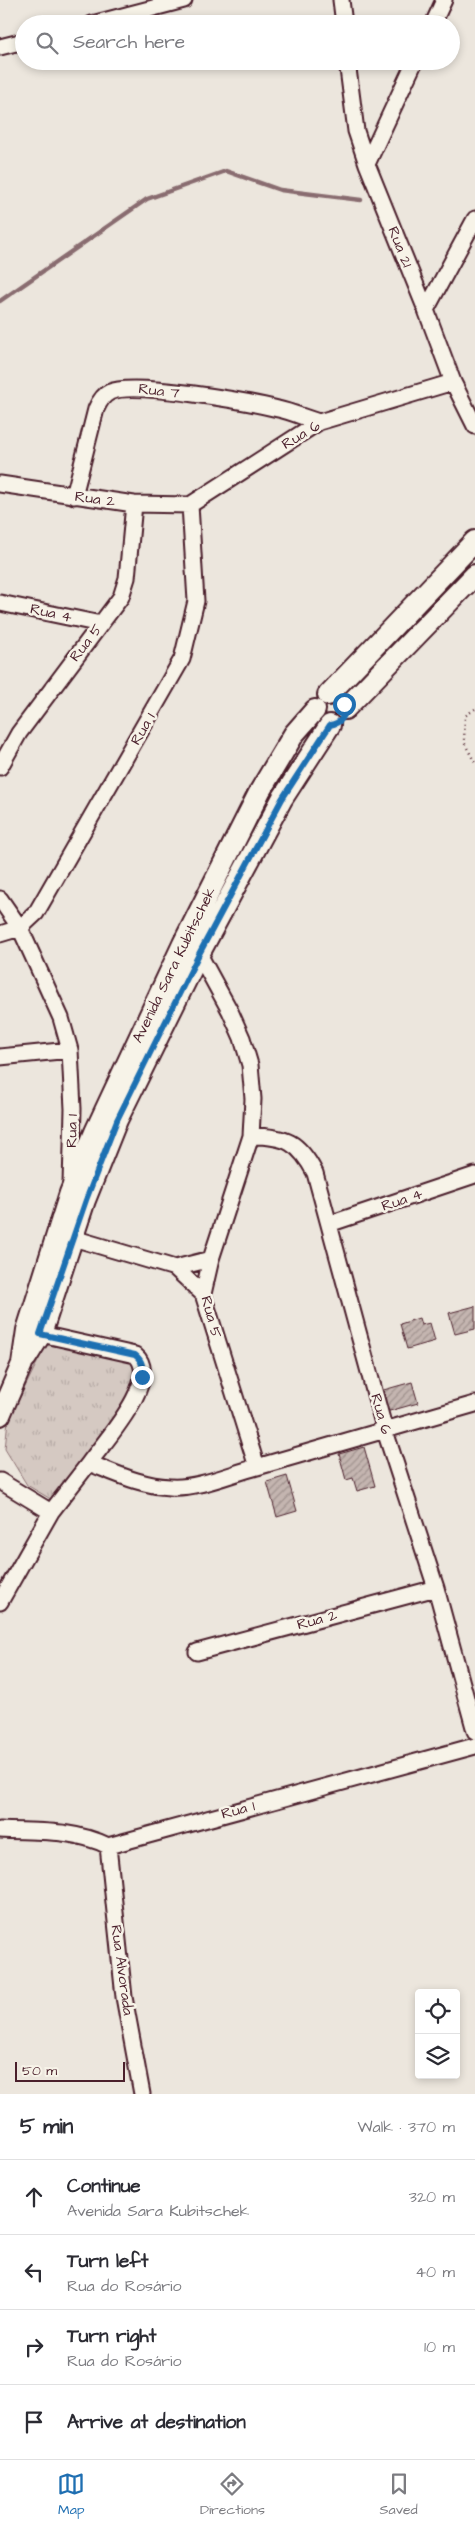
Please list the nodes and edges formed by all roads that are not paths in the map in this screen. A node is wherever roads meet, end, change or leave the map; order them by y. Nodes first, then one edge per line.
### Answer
1 (184, 0) edge
2 (342, 0) edge
3 (444, 0) edge
4 (126, 15) edge
5 (343, 15) edge
6 (437, 15) edge
7 (15, 44) edge
8 (0, 48) edge
9 (348, 70) edge
10 (411, 70) edge
11 (367, 164) junction
12 (475, 219) edge
13 (426, 310) junction
14 (452, 382) junction
15 (318, 422) junction
16 (475, 426) edge
17 (0, 484) edge
18 (74, 496) junction
19 (134, 504) junction
20 (190, 505) junction
21 (475, 541) edge
22 (475, 575) edge
23 (0, 602) edge
24 (101, 624) junction
25 (322, 702) junction
26 (345, 709) junction
27 (330, 725) junction
28 (0, 767) edge
29 (0, 899) edge
30 (20, 928) junction
31 (0, 934) edge
32 (199, 954) junction
33 (70, 1050) junction
34 (0, 1057) edge
35 (251, 1136) junction
36 (475, 1175) edge
37 (70, 1193) junction
38 (329, 1224) junction
39 (65, 1236) junction
40 (211, 1258) junction
41 (175, 1268) junction
42 (203, 1294) junction
43 (40, 1334) junction
44 (22, 1364) junction
45 (475, 1404) edge
46 (0, 1416) edge
47 (385, 1431) junction
48 (89, 1463) junction
49 (257, 1467) junction
50 (0, 1481) edge
51 (51, 1512) junction
52 (436, 1588) junction
53 (0, 1602) edge
54 (197, 1652) dead end
55 (475, 1731) edge
56 (475, 1746) edge
57 (0, 1830) edge
58 (108, 1846) junction
59 (142, 2094) edge

1 - 4 street
2 - 5 street
3 - 6 street
7 - 8 street
9 - 11 street, Rua 21
10 - 11 street
11 - 13 street, Rua 21
12 - 13 street
13 - 14 street, Rua 21
14 - 15 street, Rua 6
14 - 16 street, Rua 21
15 - 18 street, Rua 7
15 - 20 street, Rua 6
17 - 18 street, Rua 2
18 - 19 street, Rua 2
19 - 20 street, Rua 2
19 - 24 street, Rua 5
20 - 30 street, Rua 1
21 - 25 main road, Avenida Sara Kubitschek
22 - 26 main road, Avenida Sara Kubitschek
23 - 24 street, Rua 4
24 - 28 street, Rua 5
25 - 26 main road
25 - 27 main road
25 - 37 main road, Avenida Sara Kubitschek
26 - 27 main road, Avenida Sara Kubitschek
27 - 32 main road, Avenida Sara Kubitschek
29 - 30 street, Rua 1
30 - 31 street, Rua 1
30 - 33 street, Rua 1
32 - 35 street, Rua 5
32 - 39 main road, Avenida Sara Kubitschek
33 - 34 street
33 - 37 street, Rua 1
35 - 38 street, Rua 6
35 - 40 street, Rua 5
36 - 38 street, Rua 4
37 - 39 main road, Avenida Sara Kubitschek
38 - 47 street, Rua 6
39 - 41 street
39 - 43 main road, Avenida Sara Kubitschek
39 - 44 main road
40 - 41 street
40 - 42 street, Rua 5
41 - 42 street
42 - 49 street, Rua 5
43 - 44 main road, Avenida Sara Kubitschek
43 - 48 street
44 - 46 main road
45 - 47 street
47 - 49 street
47 - 52 street, Rua 6
48 - 49 street
48 - 51 street
50 - 51 street
51 - 53 street
52 - 54 street, Rua 2
52 - 55 street, Rua 6
56 - 58 street, Rua 1
57 - 58 street
58 - 59 street, Rua Alvorada

